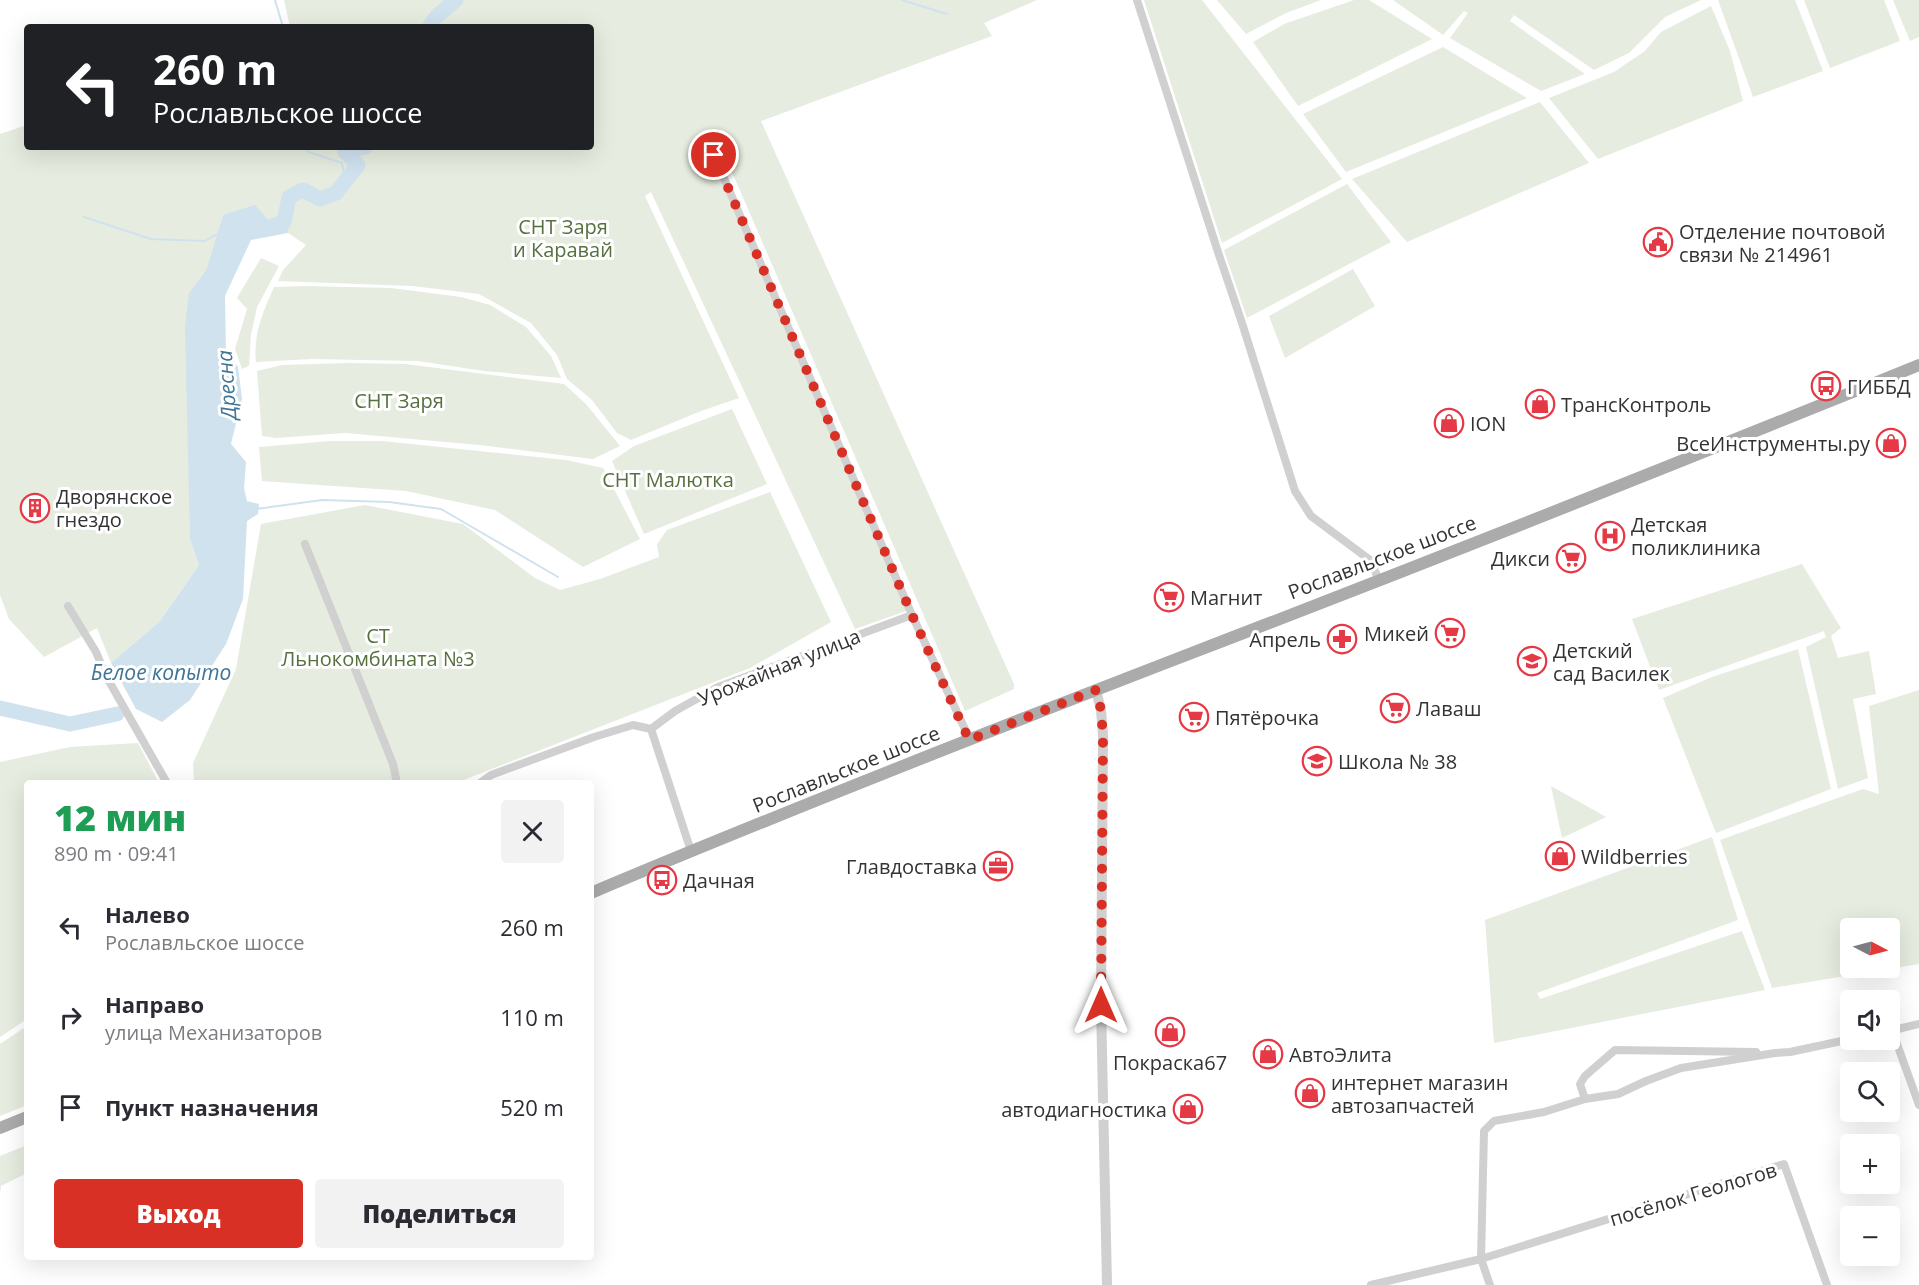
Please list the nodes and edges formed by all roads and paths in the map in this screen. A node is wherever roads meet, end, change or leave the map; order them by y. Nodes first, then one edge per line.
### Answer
1 (1137, 0) edge
2 (714, 155) dead end
3 (1919, 365) edge
4 (305, 544) dead end
5 (1379, 580) junction
6 (68, 606) dead end
7 (912, 615) junction
8 (1096, 690) junction
9 (651, 729) junction
10 (969, 740) junction
11 (165, 780) edge
12 (397, 780) edge
13 (485, 780) edge
14 (691, 852) junction
15 (594, 892) edge
16 (1919, 1024) edge
17 (1900, 1029) edge
18 (1840, 1042) edge
19 (1898, 1050) edge
20 (1775, 1053) junction
21 (1585, 1099) junction
22 (1919, 1105) edge
23 (24, 1118) edge
24 (0, 1128) edge
25 (1480, 1259) junction
26 (1107, 1285) edge
27 (1371, 1285) edge
28 (1490, 1285) edge
29 (1827, 1285) edge

1 - 5 street
2 - 7 street
3 - 5 main road, Рославльское шоссе
4 - 12 street
5 - 8 main road, Рославльское шоссе
6 - 11 street
7 - 9 street, Урожайная улица
7 - 10 street
8 - 10 main road, Рославльское шоссе
8 - 26 street
9 - 13 street
9 - 14 street
10 - 14 main road, Рославльское шоссе
14 - 15 main road, Рославльское шоссе
16 - 17 street
18 - 20 street
19 - 22 street
20 - 21 street
20 - 21 street
21 - 25 street
23 - 24 main road
25 - 27 street
25 - 28 street
25 - 29 street, посёлок Геологов

